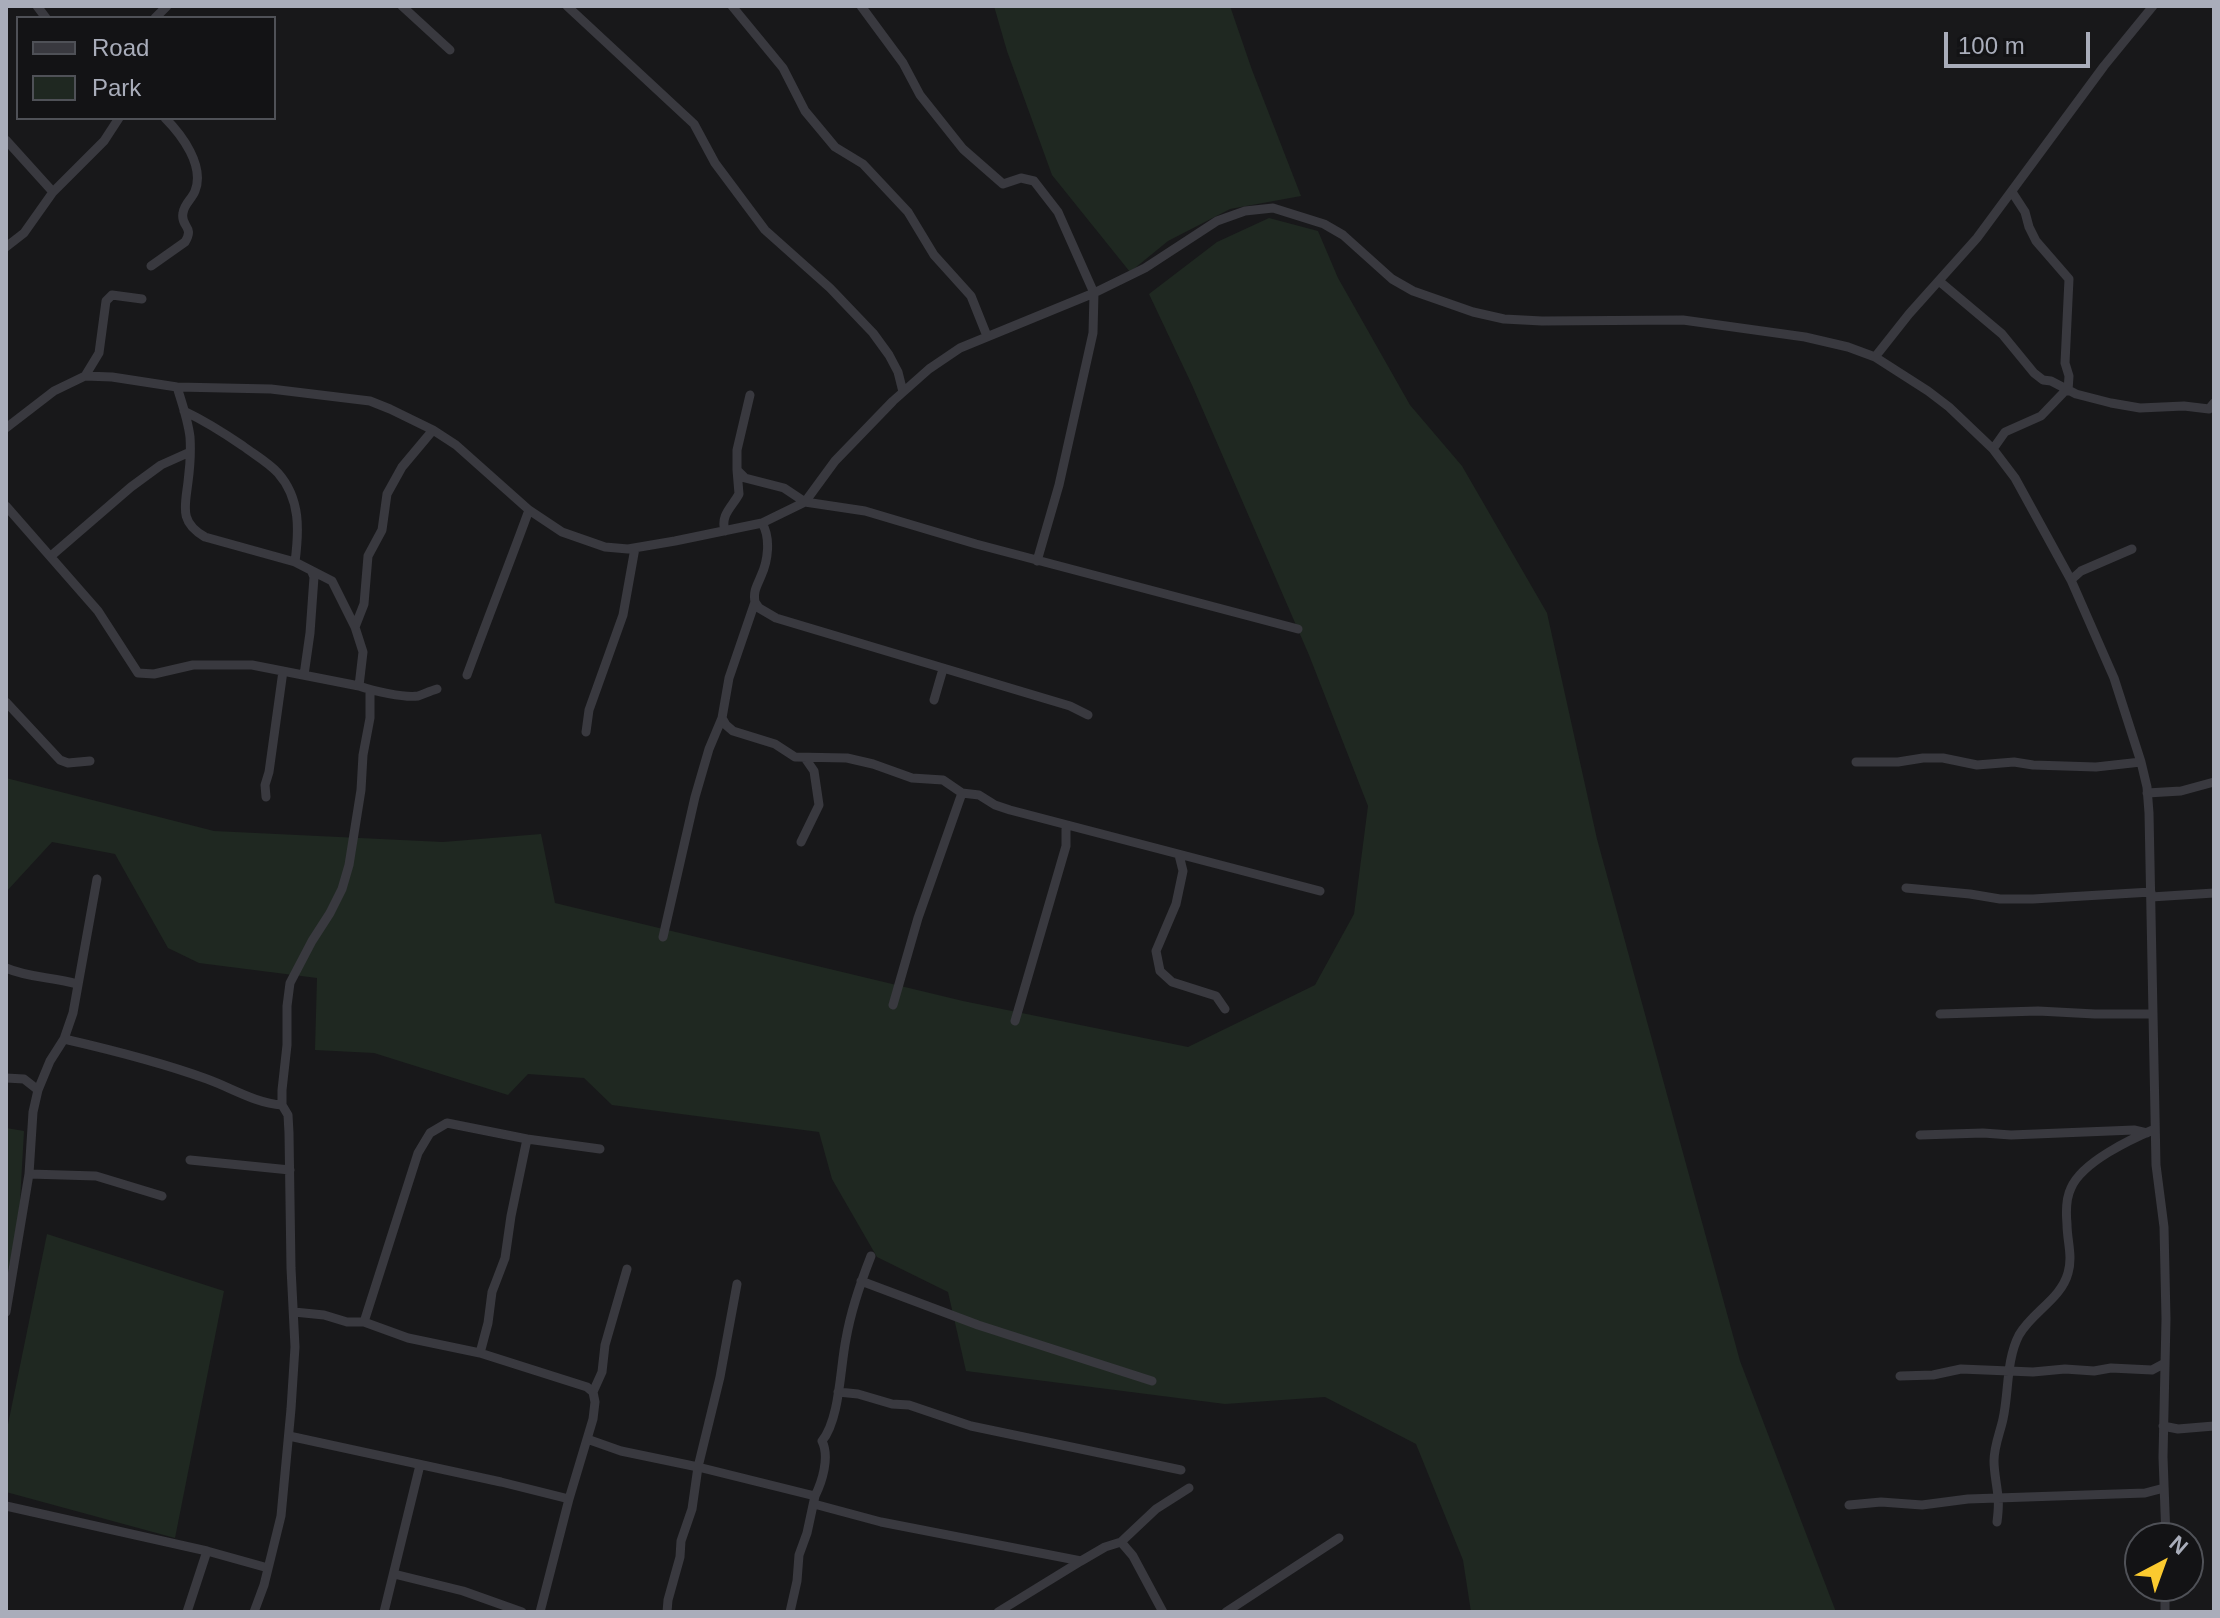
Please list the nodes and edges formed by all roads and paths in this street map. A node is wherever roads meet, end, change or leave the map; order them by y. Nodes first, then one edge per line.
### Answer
1 (402, 6) edge
2 (567, 6) edge
3 (732, 6) edge
4 (861, 6) edge
5 (2153, 6) edge
6 (450, 50) dead end
7 (118, 120) edge
8 (167, 120) edge
9 (6, 140) edge
10 (53, 192) junction
11 (2012, 192) junction
12 (6, 247) edge
13 (151, 266) dead end
14 (1939, 281) junction
15 (1094, 293) junction
16 (142, 299) dead end
17 (987, 336) junction
18 (1875, 357) junction
19 (85, 376) junction
20 (177, 387) junction
21 (2067, 390) junction
22 (903, 392) junction
23 (750, 395) dead end
24 (2214, 403) edge
25 (184, 411) junction
26 (6, 428) edge
27 (433, 430) junction
28 (1993, 449) junction
29 (190, 452) junction
30 (737, 470) junction
31 (805, 502) junction
32 (6, 506) edge
33 (529, 510) junction
34 (762, 523) junction
35 (725, 531) junction
36 (635, 548) junction
37 (2132, 549) dead end
38 (51, 556) junction
39 (1037, 561) junction
40 (295, 562) junction
41 (312, 572) junction
42 (2071, 580) junction
43 (755, 602) junction
44 (355, 627) junction
45 (1298, 629) dead end
46 (943, 669) junction
47 (283, 671) junction
48 (304, 675) junction
49 (467, 675) dead end
50 (364, 688) junction
51 (437, 689) dead end
52 (934, 700) dead end
53 (6, 702) edge
54 (1088, 715) dead end
55 (722, 718) junction
56 (586, 732) dead end
57 (805, 758) junction
58 (90, 761) dead end
59 (1856, 762) dead end
60 (2141, 762) junction
61 (2214, 782) edge
62 (962, 793) junction
63 (2147, 793) junction
64 (266, 797) dead end
65 (1066, 826) junction
66 (801, 842) dead end
67 (1179, 855) junction
68 (97, 879) dead end
69 (1906, 888) dead end
70 (1320, 891) dead end
71 (2214, 893) edge
72 (2151, 894) junction
73 (663, 937) dead end
74 (6, 968) edge
75 (77, 984) junction
76 (893, 1005) dead end
77 (1225, 1009) dead end
78 (1940, 1014) dead end
79 (2153, 1014) junction
80 (1015, 1021) dead end
81 (64, 1039) junction
82 (6, 1078) edge
83 (38, 1090) junction
84 (282, 1105) junction
85 (2151, 1131) junction
86 (1920, 1135) dead end
87 (527, 1139) junction
88 (600, 1149) dead end
89 (190, 1160) dead end
90 (290, 1170) junction
91 (29, 1174) junction
92 (162, 1196) dead end
93 (871, 1256) dead end
94 (627, 1269) dead end
95 (861, 1281) junction
96 (737, 1284) dead end
97 (6, 1312) edge
98 (294, 1312) junction
99 (364, 1322) junction
100 (480, 1353) junction
101 (2165, 1363) junction
102 (2152, 1370) junction
103 (2009, 1371) junction
104 (1900, 1376) dead end
105 (1152, 1381) dead end
106 (2164, 1381) junction
107 (593, 1392) junction
108 (838, 1392) junction
109 (2163, 1426) junction
110 (2214, 1426) edge
111 (289, 1436) junction
112 (587, 1439) junction
113 (420, 1465) junction
114 (698, 1467) junction
115 (1181, 1470) dead end
116 (1189, 1488) dead end
117 (2164, 1488) junction
118 (569, 1499) junction
119 (1999, 1499) junction
120 (814, 1500) junction
121 (1849, 1505) dead end
122 (6, 1506) edge
123 (1997, 1522) dead end
124 (2165, 1522) edge
125 (1339, 1538) dead end
126 (1121, 1542) junction
127 (207, 1551) junction
128 (1081, 1561) junction
129 (268, 1568) junction
130 (394, 1574) junction
131 (187, 1612) edge
132 (254, 1612) edge
133 (384, 1612) edge
134 (522, 1612) edge
135 (540, 1612) edge
136 (667, 1612) edge
137 (790, 1612) edge
138 (998, 1612) edge
139 (1163, 1612) edge
140 (1226, 1612) edge

1 - 6 street
2 - 22 street
3 - 17 street
4 - 15 street
5 - 11 street
7 - 10 street
8 - 13 street
9 - 10 street
10 - 12 street
11 - 14 street
11 - 21 street
14 - 18 street
14 - 21 street
15 - 17 street
15 - 18 street
15 - 39 street
16 - 19 street
17 - 22 street
18 - 28 street
19 - 20 street
19 - 26 street
20 - 25 street
20 - 27 street
21 - 24 street
21 - 28 street
22 - 31 street
23 - 30 street
25 - 29 street
25 - 40 street
27 - 33 street
27 - 44 street
28 - 42 street
29 - 38 street
29 - 40 street
30 - 31 street
30 - 35 street
31 - 34 street
31 - 39 street
32 - 38 street
33 - 36 street
33 - 49 street
34 - 35 street
34 - 43 street
35 - 36 street
36 - 56 street
37 - 42 street
38 - 47 street
39 - 45 street
40 - 41 street
41 - 44 street
41 - 48 street
42 - 60 street
43 - 46 street
43 - 55 street
44 - 50 street
46 - 52 street
46 - 54 street
47 - 48 street
47 - 64 street
48 - 50 street
50 - 51 street
50 - 84 street
53 - 58 street
55 - 57 street
55 - 73 street
57 - 62 street
57 - 66 street
59 - 60 street
60 - 63 street
61 - 63 street
62 - 65 street
62 - 76 street
63 - 72 street
65 - 67 street
65 - 80 street
67 - 70 street
67 - 77 street
68 - 75 street
69 - 72 street
71 - 72 street
72 - 79 street
74 - 75 street
75 - 81 street
78 - 79 street
79 - 85 street
81 - 83 street
81 - 84 street
82 - 83 street
83 - 91 street
84 - 90 street
85 - 86 street
85 - 101 street
85 - 103 street
87 - 88 street
87 - 99 street
87 - 100 street
89 - 90 street
90 - 98 street
91 - 92 street
91 - 97 street
93 - 95 street
94 - 107 street
95 - 105 street
95 - 108 street
96 - 114 street
98 - 99 street
98 - 111 street
99 - 100 street
100 - 107 street
101 - 102 street
101 - 106 street
102 - 103 street
102 - 106 street
103 - 104 street
103 - 119 street
106 - 109 street
107 - 112 street
108 - 115 street
108 - 120 street
109 - 110 street
109 - 117 street
111 - 113 street
111 - 129 street
112 - 114 street
112 - 118 street
113 - 118 street
113 - 130 street
114 - 120 street
114 - 136 street
116 - 126 street
117 - 119 street
117 - 124 street
118 - 135 street
119 - 121 street
119 - 123 street
120 - 128 street
120 - 137 street
122 - 127 street
125 - 140 street
126 - 128 street
126 - 139 street
127 - 129 street
127 - 131 street
128 - 138 street
129 - 132 street
130 - 133 street
130 - 134 street

